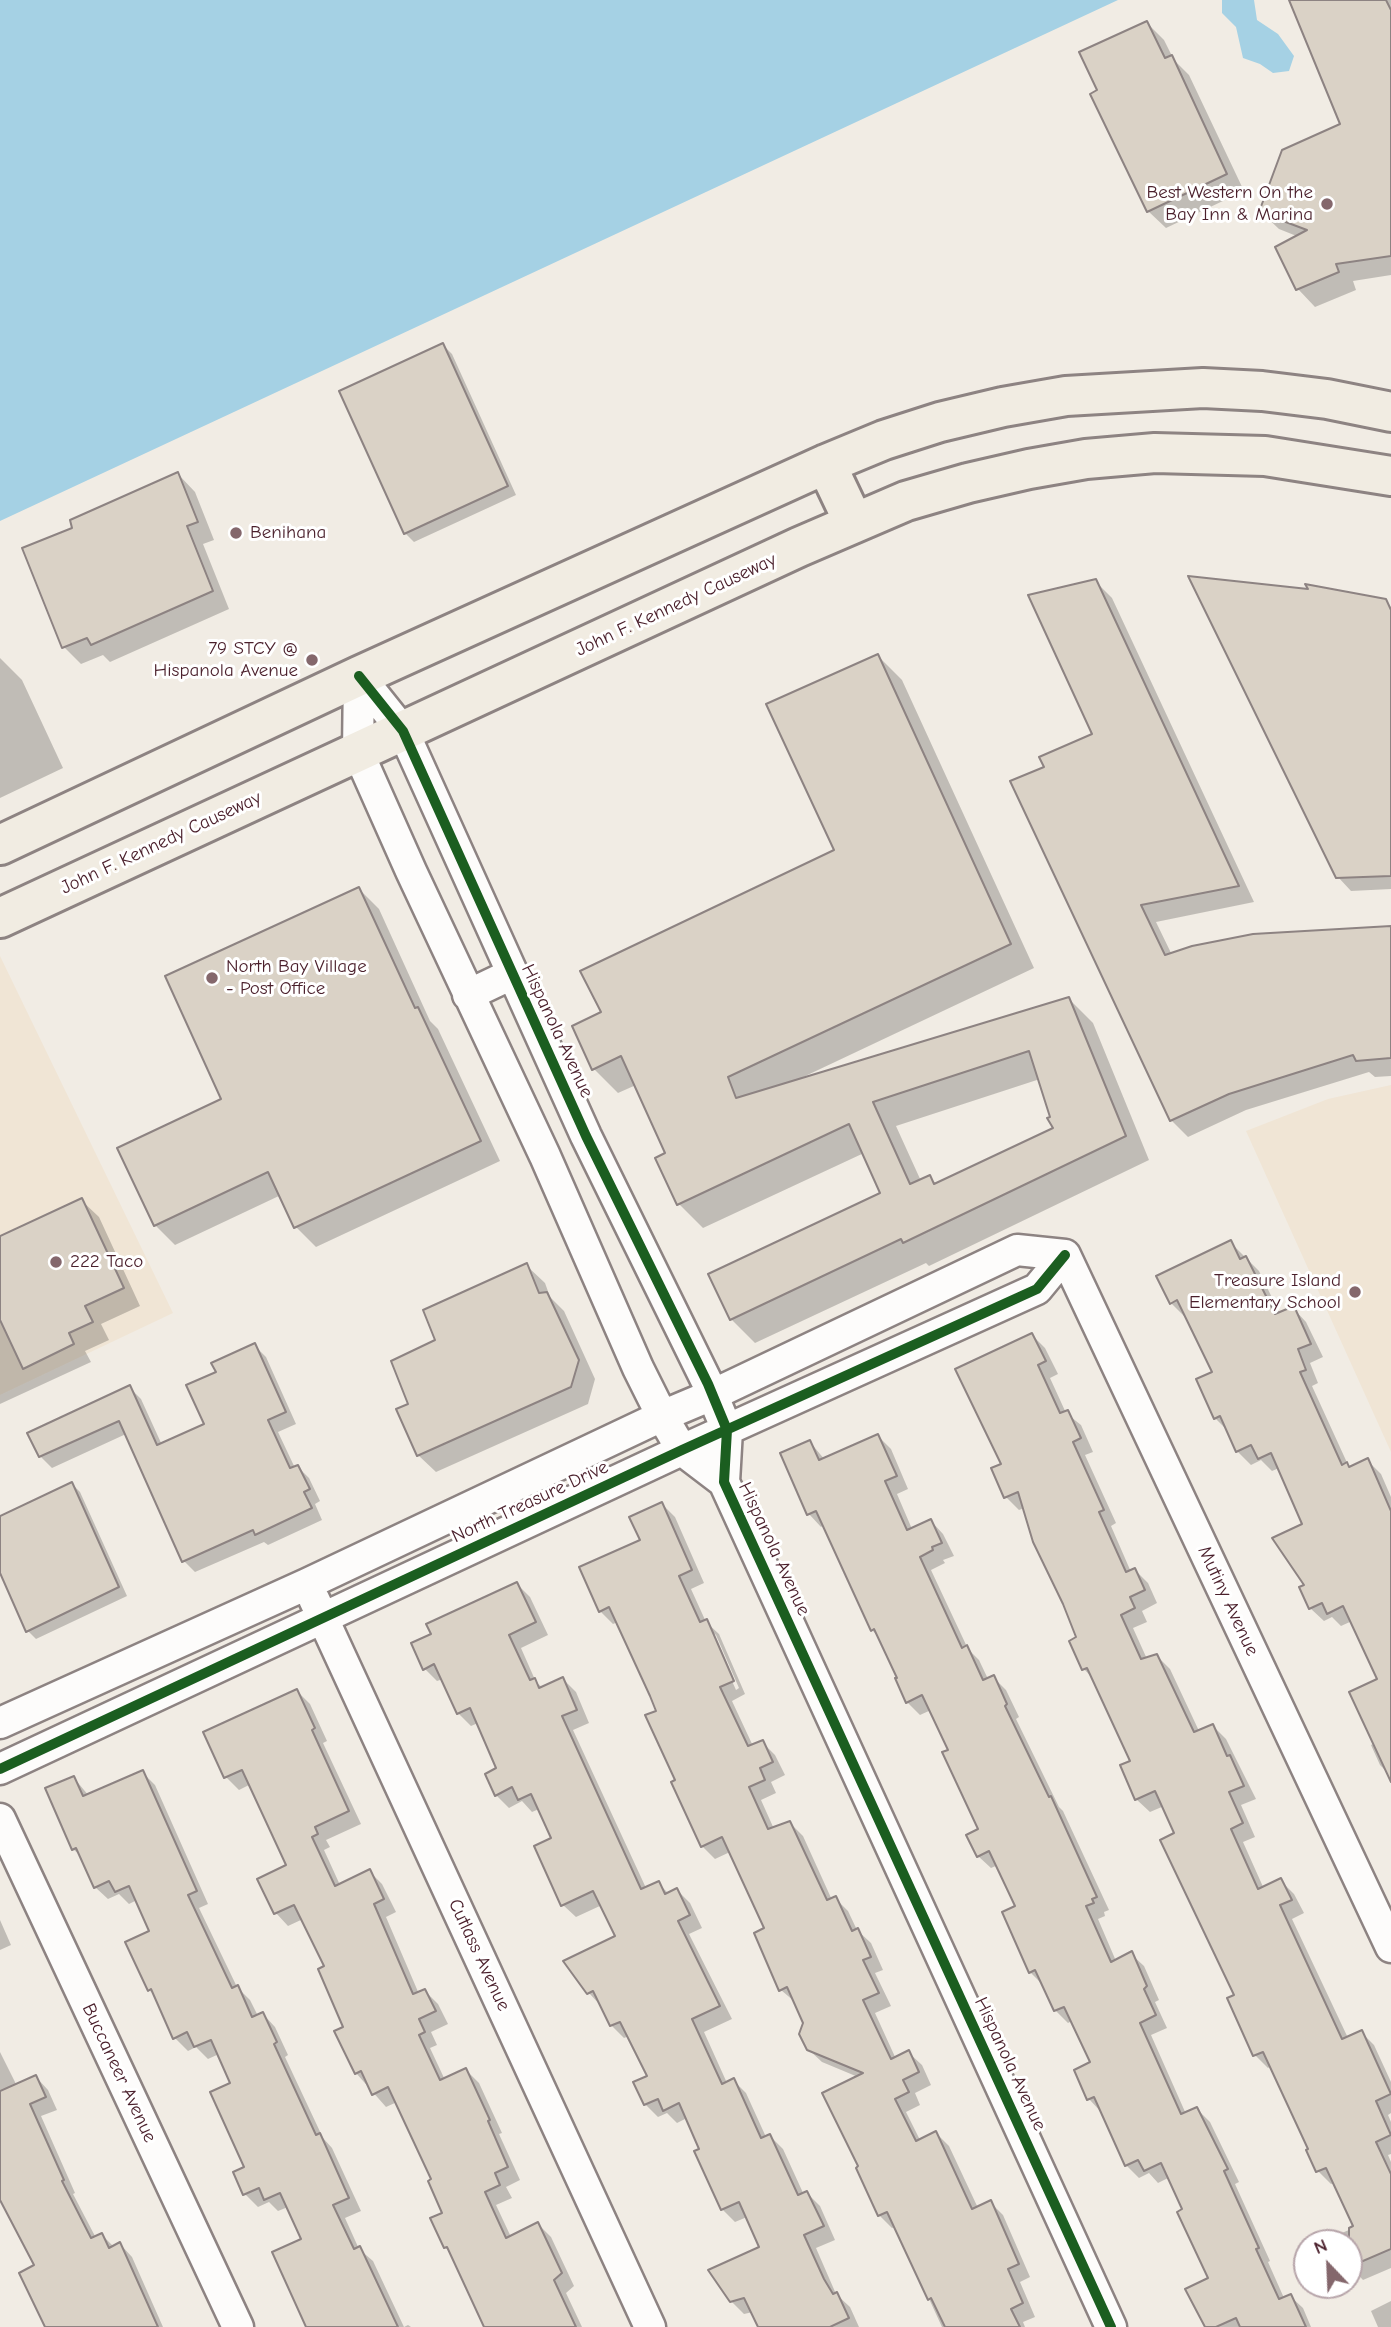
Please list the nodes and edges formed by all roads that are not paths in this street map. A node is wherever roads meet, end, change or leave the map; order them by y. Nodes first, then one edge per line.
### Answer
1 (1391, 412) edge
2 (826, 464) junction
3 (1391, 476) edge
4 (853, 523) junction
5 (359, 676) junction
6 (402, 731) junction
7 (358, 752) junction
8 (0, 845) edge
9 (0, 918) edge
10 (512, 974) junction
11 (468, 995) junction
12 (1065, 1255) junction
13 (712, 1395) junction
14 (662, 1416) junction
15 (727, 1430) junction
16 (682, 1450) junction
17 (724, 1482) junction
18 (307, 1584) junction
19 (323, 1618) junction
20 (0, 1723) edge
21 (0, 1769) edge
22 (0, 1819) edge
23 (1391, 1947) edge
24 (238, 2327) edge
25 (650, 2327) edge
26 (1111, 2327) edge

1 - 2 main road
2 - 4 main road
2 - 5 main road
3 - 4 main road, John F. Kennedy Causeway
4 - 6 main road, John F. Kennedy Causeway
5 - 6 street, Hispanola Avenue
5 - 7 street, Hispanola Avenue
5 - 8 main road
6 - 7 main road, John F. Kennedy Causeway
6 - 10 street, Hispanola Avenue
7 - 9 main road, John F. Kennedy Causeway
7 - 11 street, Hispanola Avenue
10 - 11 street
10 - 13 street, Hispanola Avenue
11 - 14 street, Hispanola Avenue
12 - 13 street, North Treasure Drive
12 - 15 street, North Treasure Drive
12 - 23 street, Mutiny Avenue
13 - 14 street, North Treasure Drive
13 - 15 street, Hispanola Avenue
14 - 16 street, Hispanola Avenue
14 - 18 street, North Treasure Drive
15 - 16 street, North Treasure Drive
15 - 17 street, Hispanola Avenue
16 - 17 street, Hispanola Avenue
16 - 19 street, North Treasure Drive
17 - 26 street, Hispanola Avenue
18 - 19 street, Cutlass Avenue
18 - 20 street, North Treasure Drive
19 - 21 street, North Treasure Drive
19 - 25 street, Cutlass Avenue
22 - 24 street, Buccaneer Avenue

